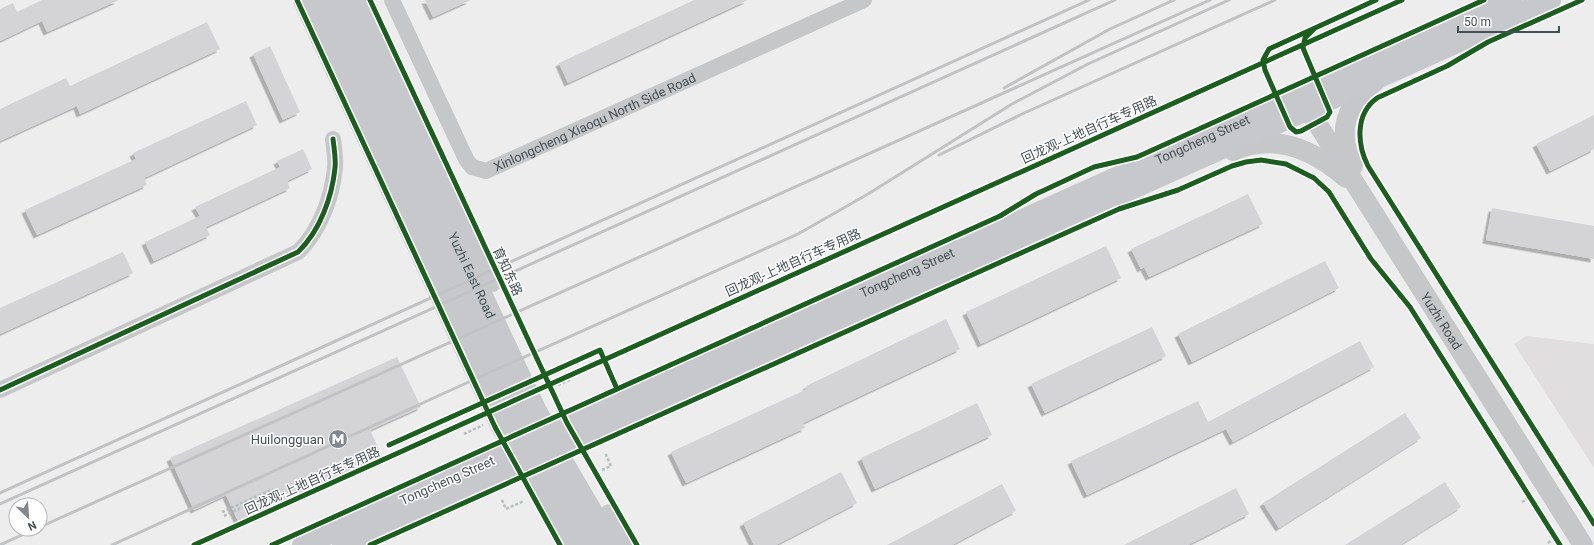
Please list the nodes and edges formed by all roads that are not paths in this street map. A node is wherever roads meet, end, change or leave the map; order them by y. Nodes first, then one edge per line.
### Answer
1 (304, 0) edge
2 (325, 0) edge
3 (343, 0) edge
4 (362, 0) edge
5 (392, 0) edge
6 (864, 0) edge
7 (1511, 0) edge
8 (1550, 0) edge
9 (1402, 67) junction
10 (1305, 102) junction
11 (333, 139) dead end
12 (1118, 195) junction
13 (1370, 207) junction
14 (1418, 283) junction
15 (0, 390) edge
16 (589, 425) junction
17 (489, 470) junction
18 (303, 545) edge
19 (343, 545) edge
20 (569, 545) edge
21 (591, 545) edge
22 (611, 545) edge
23 (628, 545) edge
24 (1583, 545) edge

1 - 20 main road
2 - 21 main road, Yuzhi East Road
3 - 22 main road, Yuzhi East Road
4 - 23 main road
5 - 6 street, Xinlongcheng Xiaoqu North Side Road
7 - 10 main road, Tongcheng Street
8 - 9 main road, Tongcheng Street
9 - 10 main road, Tongcheng Street
9 - 14 street
10 - 12 main road, Tongcheng Street
10 - 13 street, Yuzhi Road
10 - 16 main road, Tongcheng Street
11 - 15 street
12 - 13 street
12 - 16 main road, Tongcheng Street
13 - 14 street, Yuzhi Road
14 - 24 street, Yuzhi Road
16 - 17 main road, Tongcheng Street, bridge
17 - 18 main road, Tongcheng Street
17 - 19 main road, Tongcheng Street

